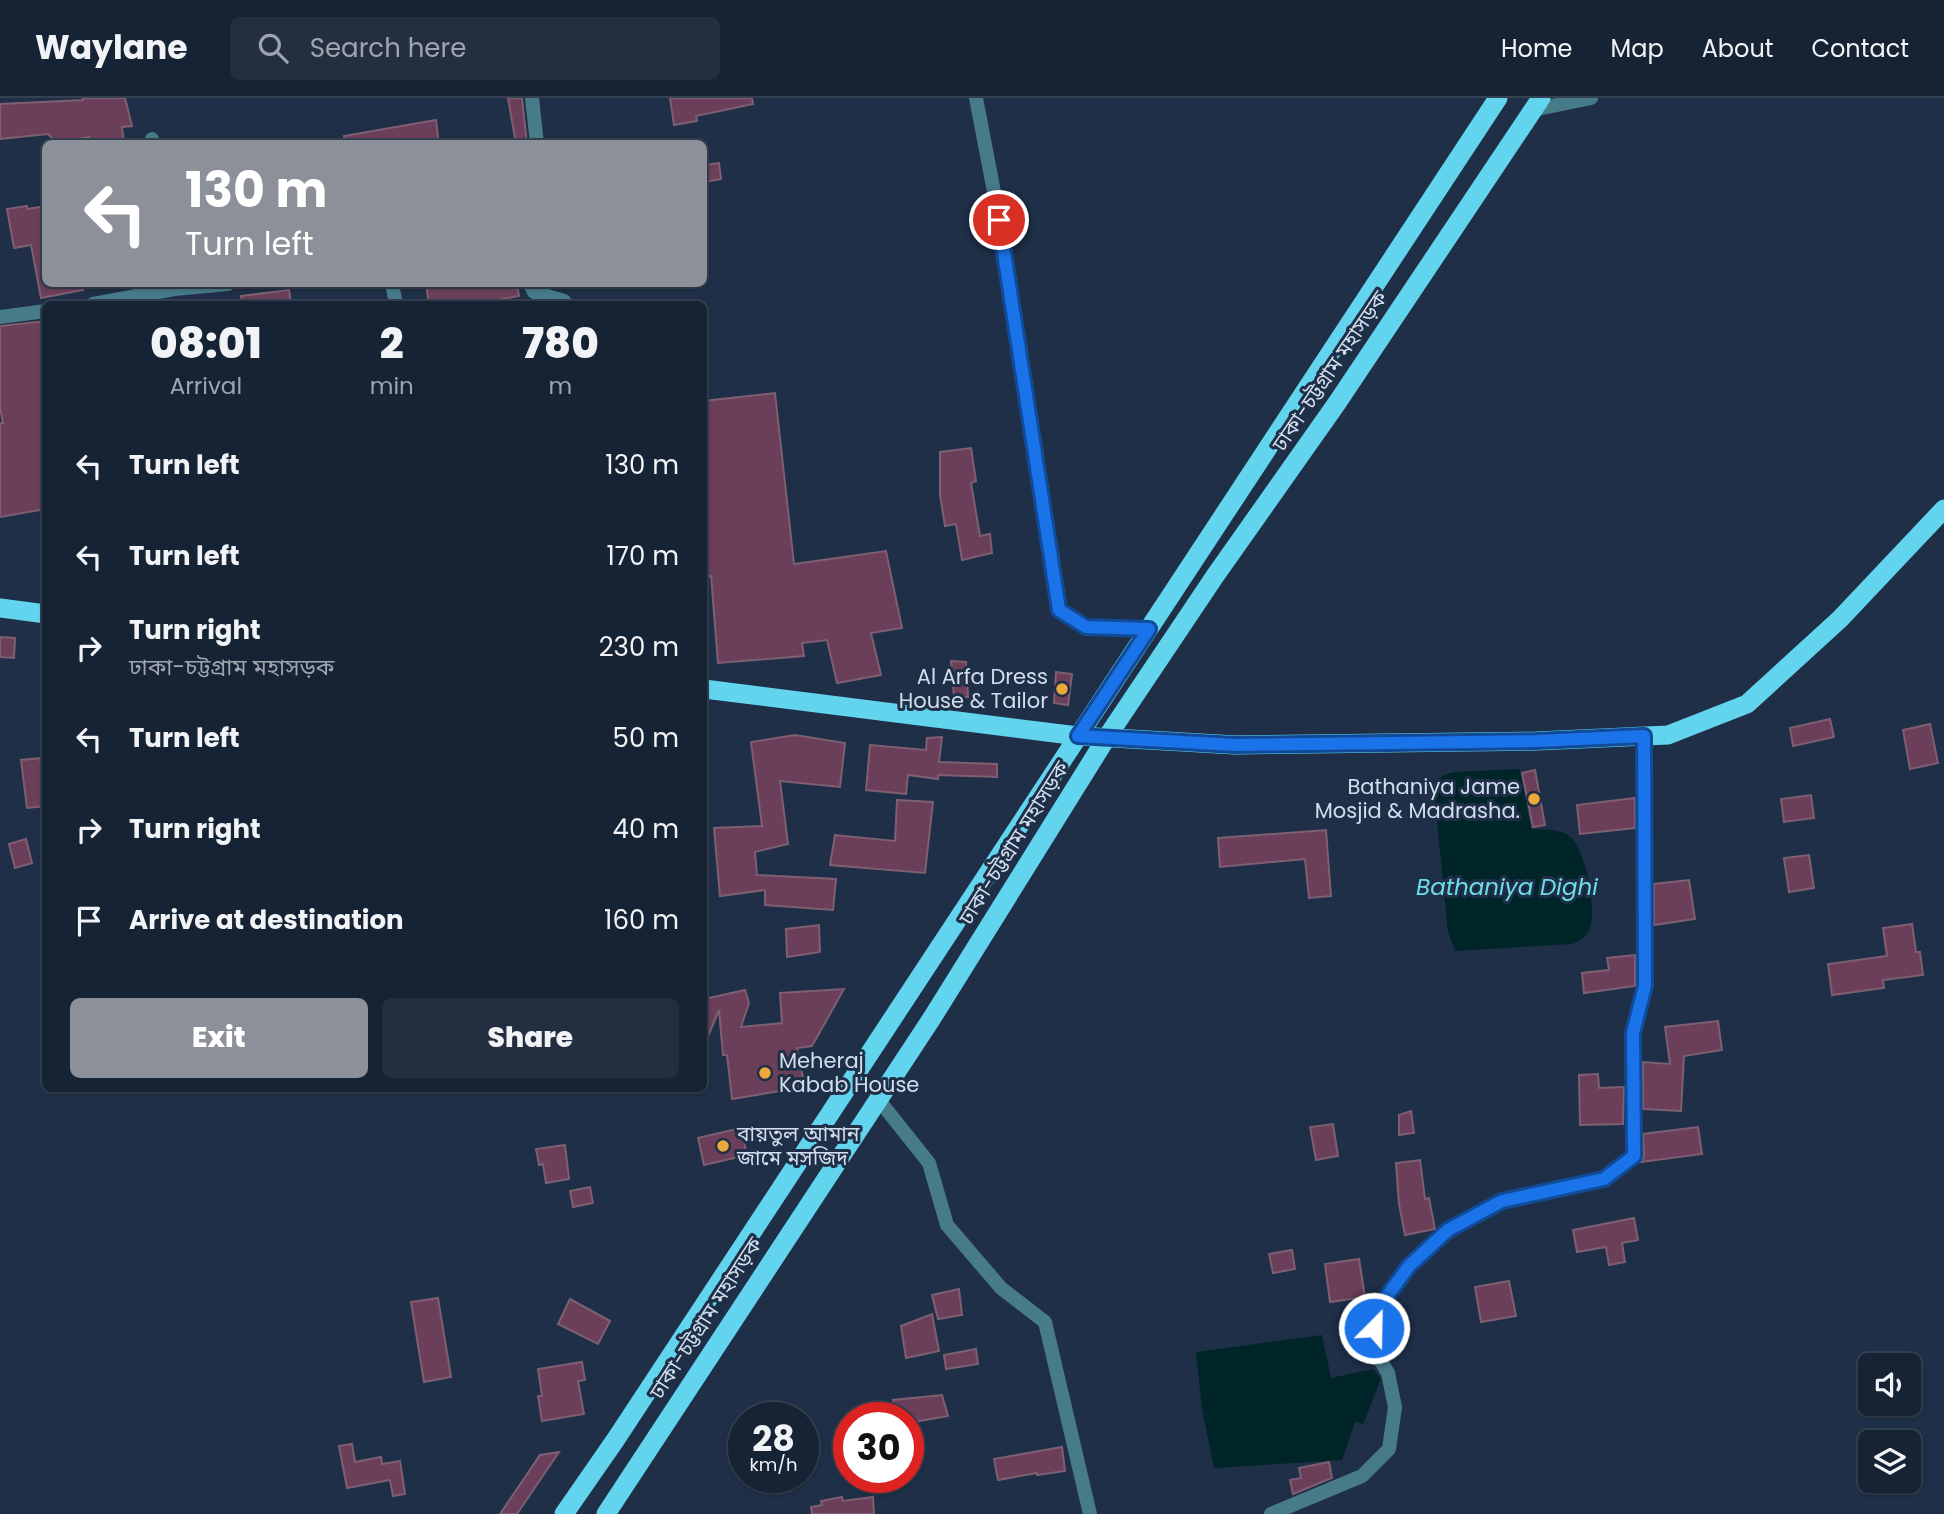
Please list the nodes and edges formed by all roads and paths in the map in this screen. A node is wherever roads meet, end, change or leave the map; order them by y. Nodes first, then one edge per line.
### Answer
1 (532, 98) edge
2 (976, 98) edge
3 (1498, 98) edge
4 (1591, 98) edge
5 (1537, 104) edge
6 (537, 140) edge
7 (170, 287) edge
8 (532, 287) edge
9 (106, 301) edge
10 (564, 301) edge
11 (42, 312) edge
12 (0, 317) edge
13 (1944, 509) edge
14 (0, 608) edge
15 (42, 613) edge
16 (1149, 629) junction
17 (707, 689) edge
18 (1078, 736) junction
19 (1644, 736) junction
20 (1107, 737) junction
21 (878, 1099) junction
22 (564, 1514) edge
23 (606, 1514) edge
24 (1090, 1514) edge
25 (1272, 1514) edge

1 - 6 street
2 - 16 street
3 - 16 highway, ঢাকা-চট্টগ্রাম মহাসড়ক
4 - 5 street
5 - 20 highway, ঢাকা-চট্টগ্রাম মহাসড়ক
7 - 9 street
8 - 10 street
11 - 12 street
13 - 19 highway
14 - 15 highway
16 - 18 highway, ঢাকা-চট্টগ্রাম মহাসড়ক
17 - 18 highway
18 - 20 highway
18 - 22 highway, ঢাকা-চট্টগ্রাম মহাসড়ক
19 - 20 highway
19 - 25 street
20 - 21 highway, ঢাকা-চট্টগ্রাম মহাসড়ক
21 - 23 highway, ঢাকা-চট্টগ্রাম মহাসড়ক
21 - 24 street

